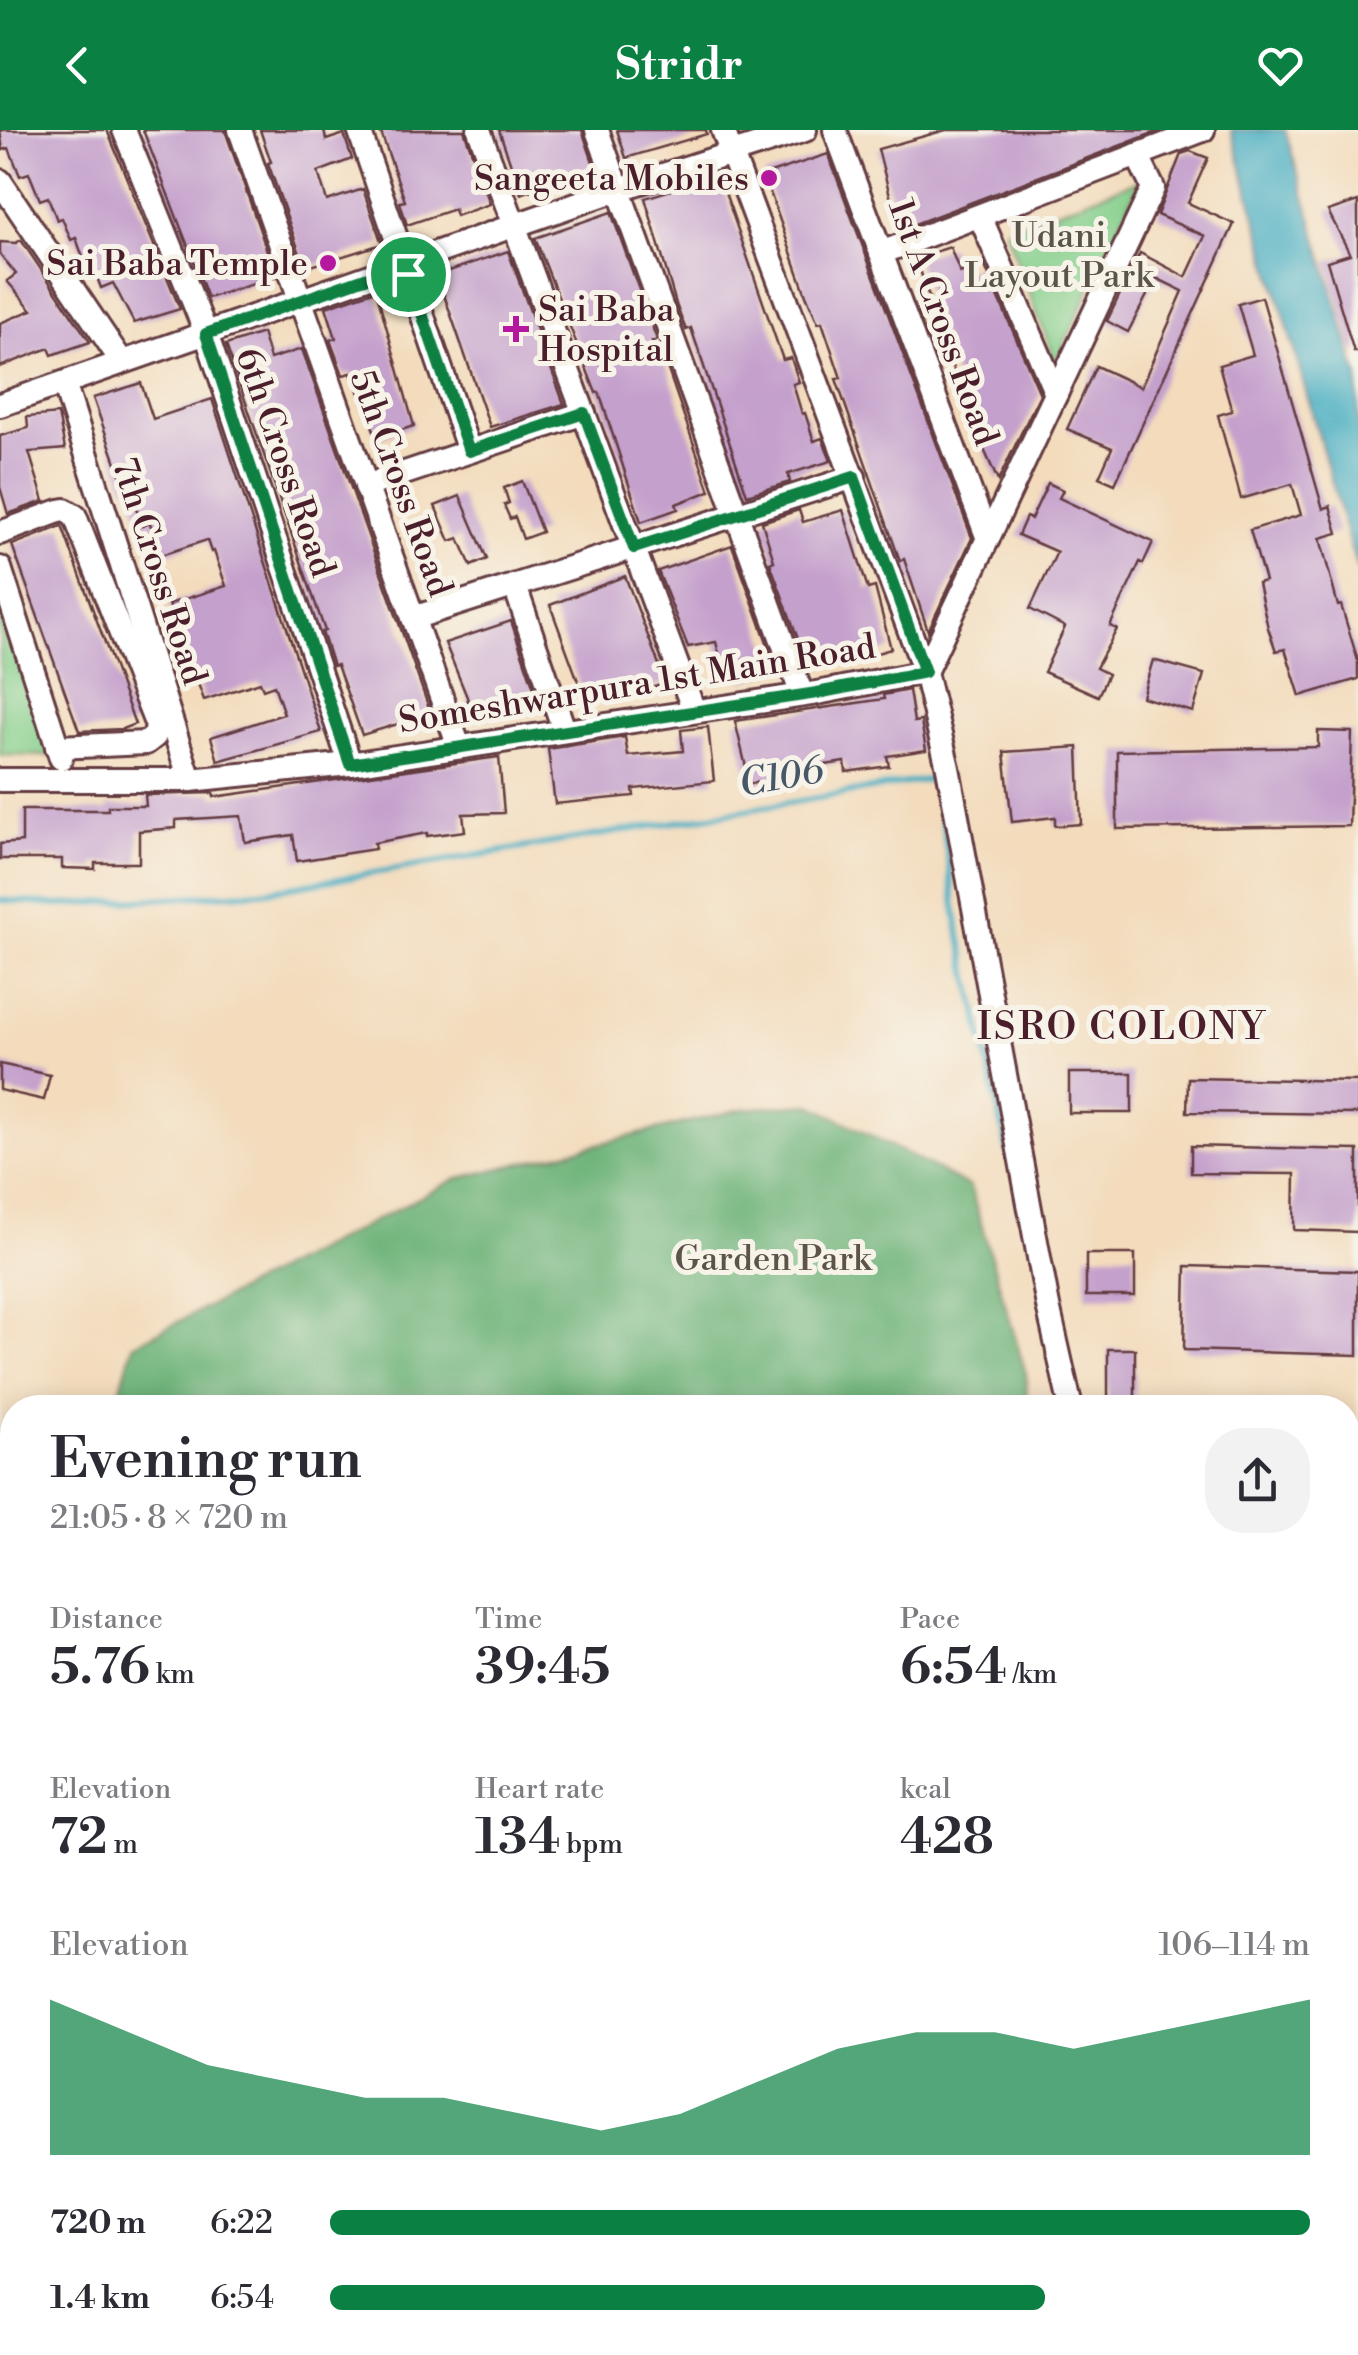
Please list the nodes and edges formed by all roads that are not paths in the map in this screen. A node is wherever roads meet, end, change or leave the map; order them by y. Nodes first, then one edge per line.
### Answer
1 (124, 130) edge
2 (240, 130) edge
3 (359, 130) edge
4 (480, 130) edge
5 (597, 130) edge
6 (806, 130) edge
7 (835, 130) edge
8 (1203, 130) edge
9 (727, 141) edge
10 (1137, 155) junction
11 (0, 181) edge
12 (619, 189) junction
13 (980, 216) junction
14 (514, 225) junction
15 (882, 254) junction
16 (405, 264) junction
17 (300, 300) junction
18 (206, 334) junction
19 (122, 362) junction
20 (64, 383) junction
21 (1056, 394) junction
22 (0, 405) edge
23 (584, 413) junction
24 (469, 451) junction
25 (854, 477) junction
26 (366, 486) junction
27 (737, 515) junction
28 (0, 533) edge
29 (988, 539) junction
30 (634, 548) junction
31 (0, 568) edge
32 (515, 586) junction
33 (413, 618) junction
34 (925, 672) junction
35 (802, 695) junction
36 (694, 711) junction
37 (564, 730) junction
38 (57, 747) junction
39 (459, 747) junction
40 (350, 764) junction
41 (0, 780) edge
42 (69, 780) junction
43 (190, 780) junction
44 (1068, 1395) edge

1 - 18 street, 6th Cross Road
2 - 17 street, 5th Cross Road
3 - 16 street
4 - 14 street
5 - 12 street
6 - 9 street
7 - 15 street, 1st A Cross Road
8 - 10 street
9 - 12 street
9 - 25 street
10 - 13 street
10 - 21 street
11 - 19 street
12 - 14 street
12 - 27 street
13 - 15 street
13 - 21 street
14 - 16 street
14 - 23 street
15 - 29 street, 1st A Cross Road
16 - 17 street
16 - 24 street
17 - 18 street
17 - 26 street, 5th Cross Road
18 - 19 street
18 - 40 street, 6th Cross Road
19 - 20 street
20 - 22 street
20 - 43 street, 7th Cross Road
21 - 29 street
23 - 24 street
23 - 30 street
24 - 26 street
25 - 27 street
25 - 34 street
26 - 33 street, 5th Cross Road
27 - 30 street
27 - 35 street
28 - 38 street
29 - 34 street
30 - 32 street
30 - 36 street
31 - 38 street
32 - 33 street
32 - 37 street
33 - 39 street, 5th Cross Road
34 - 35 street, Someshwarpura 1st Main Road
34 - 44 street
35 - 36 street, Someshwarpura 1st Main Road
36 - 37 street, Someshwarpura 1st Main Road
37 - 39 street, Someshwarpura 1st Main Road
38 - 42 street
39 - 40 street, Someshwarpura 1st Main Road
40 - 43 street, Someshwarpura 1st Main Road
41 - 42 street, Someshwarpura 1st Main Road
42 - 43 street, Someshwarpura 1st Main Road

